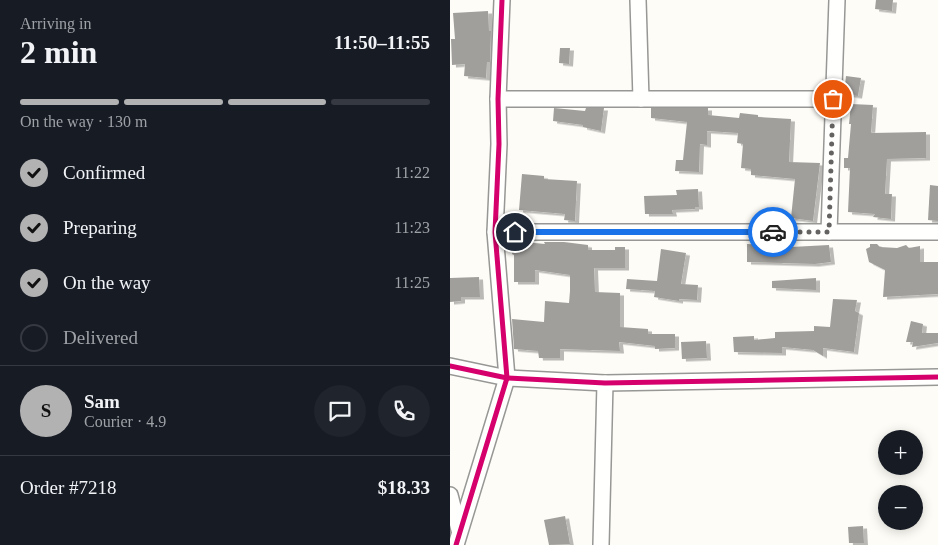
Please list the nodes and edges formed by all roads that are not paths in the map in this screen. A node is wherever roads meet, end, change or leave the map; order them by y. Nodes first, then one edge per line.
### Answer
1 (502, 0) edge
2 (638, 0) edge
3 (837, 0) edge
4 (498, 99) junction
5 (641, 99) junction
6 (833, 99) junction
7 (495, 232) junction
8 (829, 232) junction
9 (938, 232) edge
10 (450, 366) edge
11 (938, 377) edge
12 (507, 378) junction
13 (605, 382) junction
14 (450, 495) edge
15 (460, 530) junction
16 (456, 545) edge
17 (601, 545) edge

1 - 4 street
2 - 5 street
3 - 6 street
4 - 5 street
4 - 7 street
5 - 6 street
6 - 8 street
7 - 8 street
7 - 12 street
8 - 9 street
10 - 12 street
11 - 13 street
12 - 13 street
12 - 15 street
13 - 17 street
14 - 15 street
15 - 16 street

